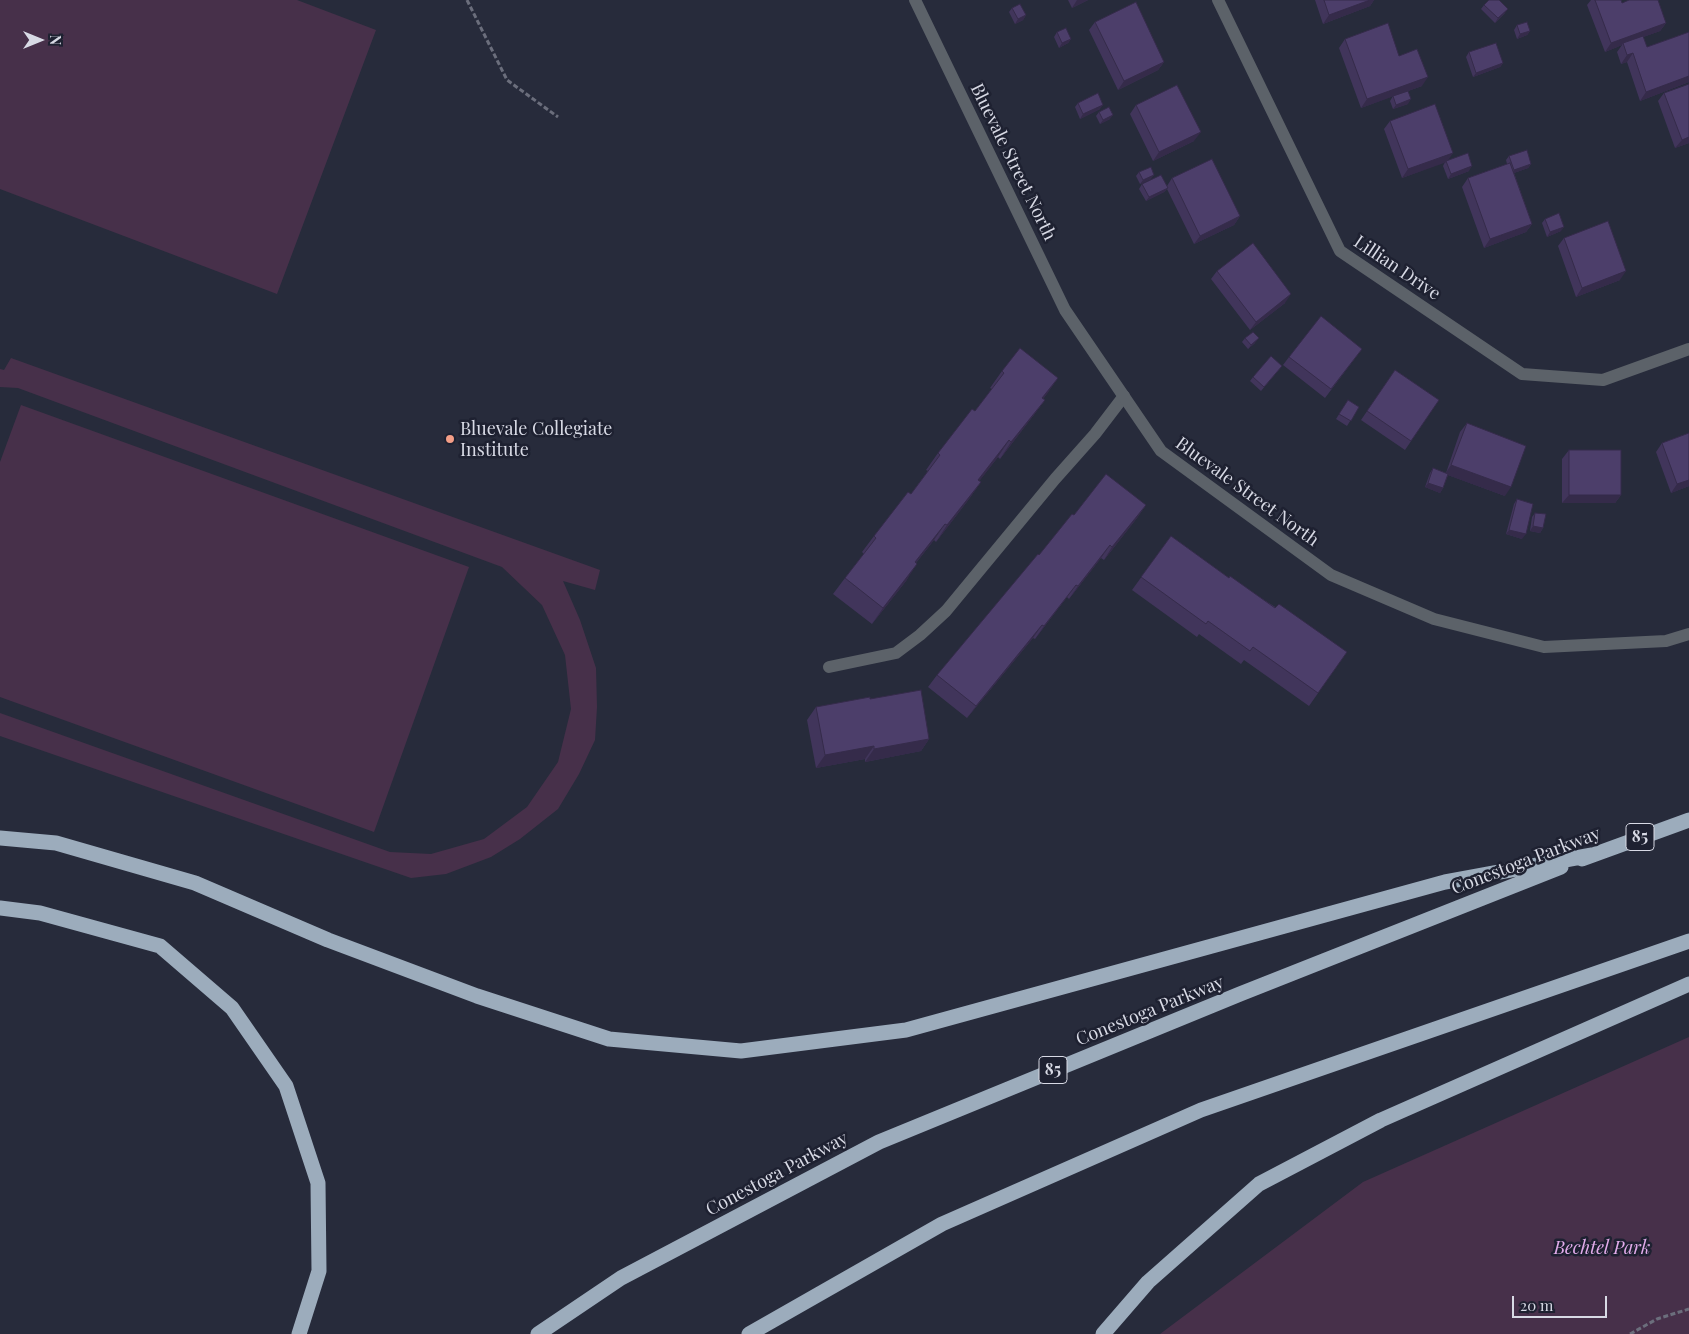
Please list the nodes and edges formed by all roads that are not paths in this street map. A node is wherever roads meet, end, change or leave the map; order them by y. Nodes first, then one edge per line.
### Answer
1 (915, 0) edge
2 (1218, 0) edge
3 (1689, 349) edge
4 (1124, 396) junction
5 (1689, 634) edge
6 (829, 667) dead end
7 (1689, 820) edge
8 (0, 838) edge
9 (1592, 855) junction
10 (0, 908) edge
11 (1689, 941) edge
12 (1689, 984) edge
13 (299, 1334) edge
14 (538, 1334) edge
15 (749, 1334) edge
16 (1103, 1334) edge

1 - 4 street, Bluevale Street North
2 - 3 street, Lillian Drive
4 - 5 street, Bluevale Street North
4 - 6 street
7 - 9 highway, Conestoga Parkway / 85
8 - 9 highway
9 - 14 highway, Conestoga Parkway / 85
10 - 13 highway
11 - 15 highway
12 - 16 highway

